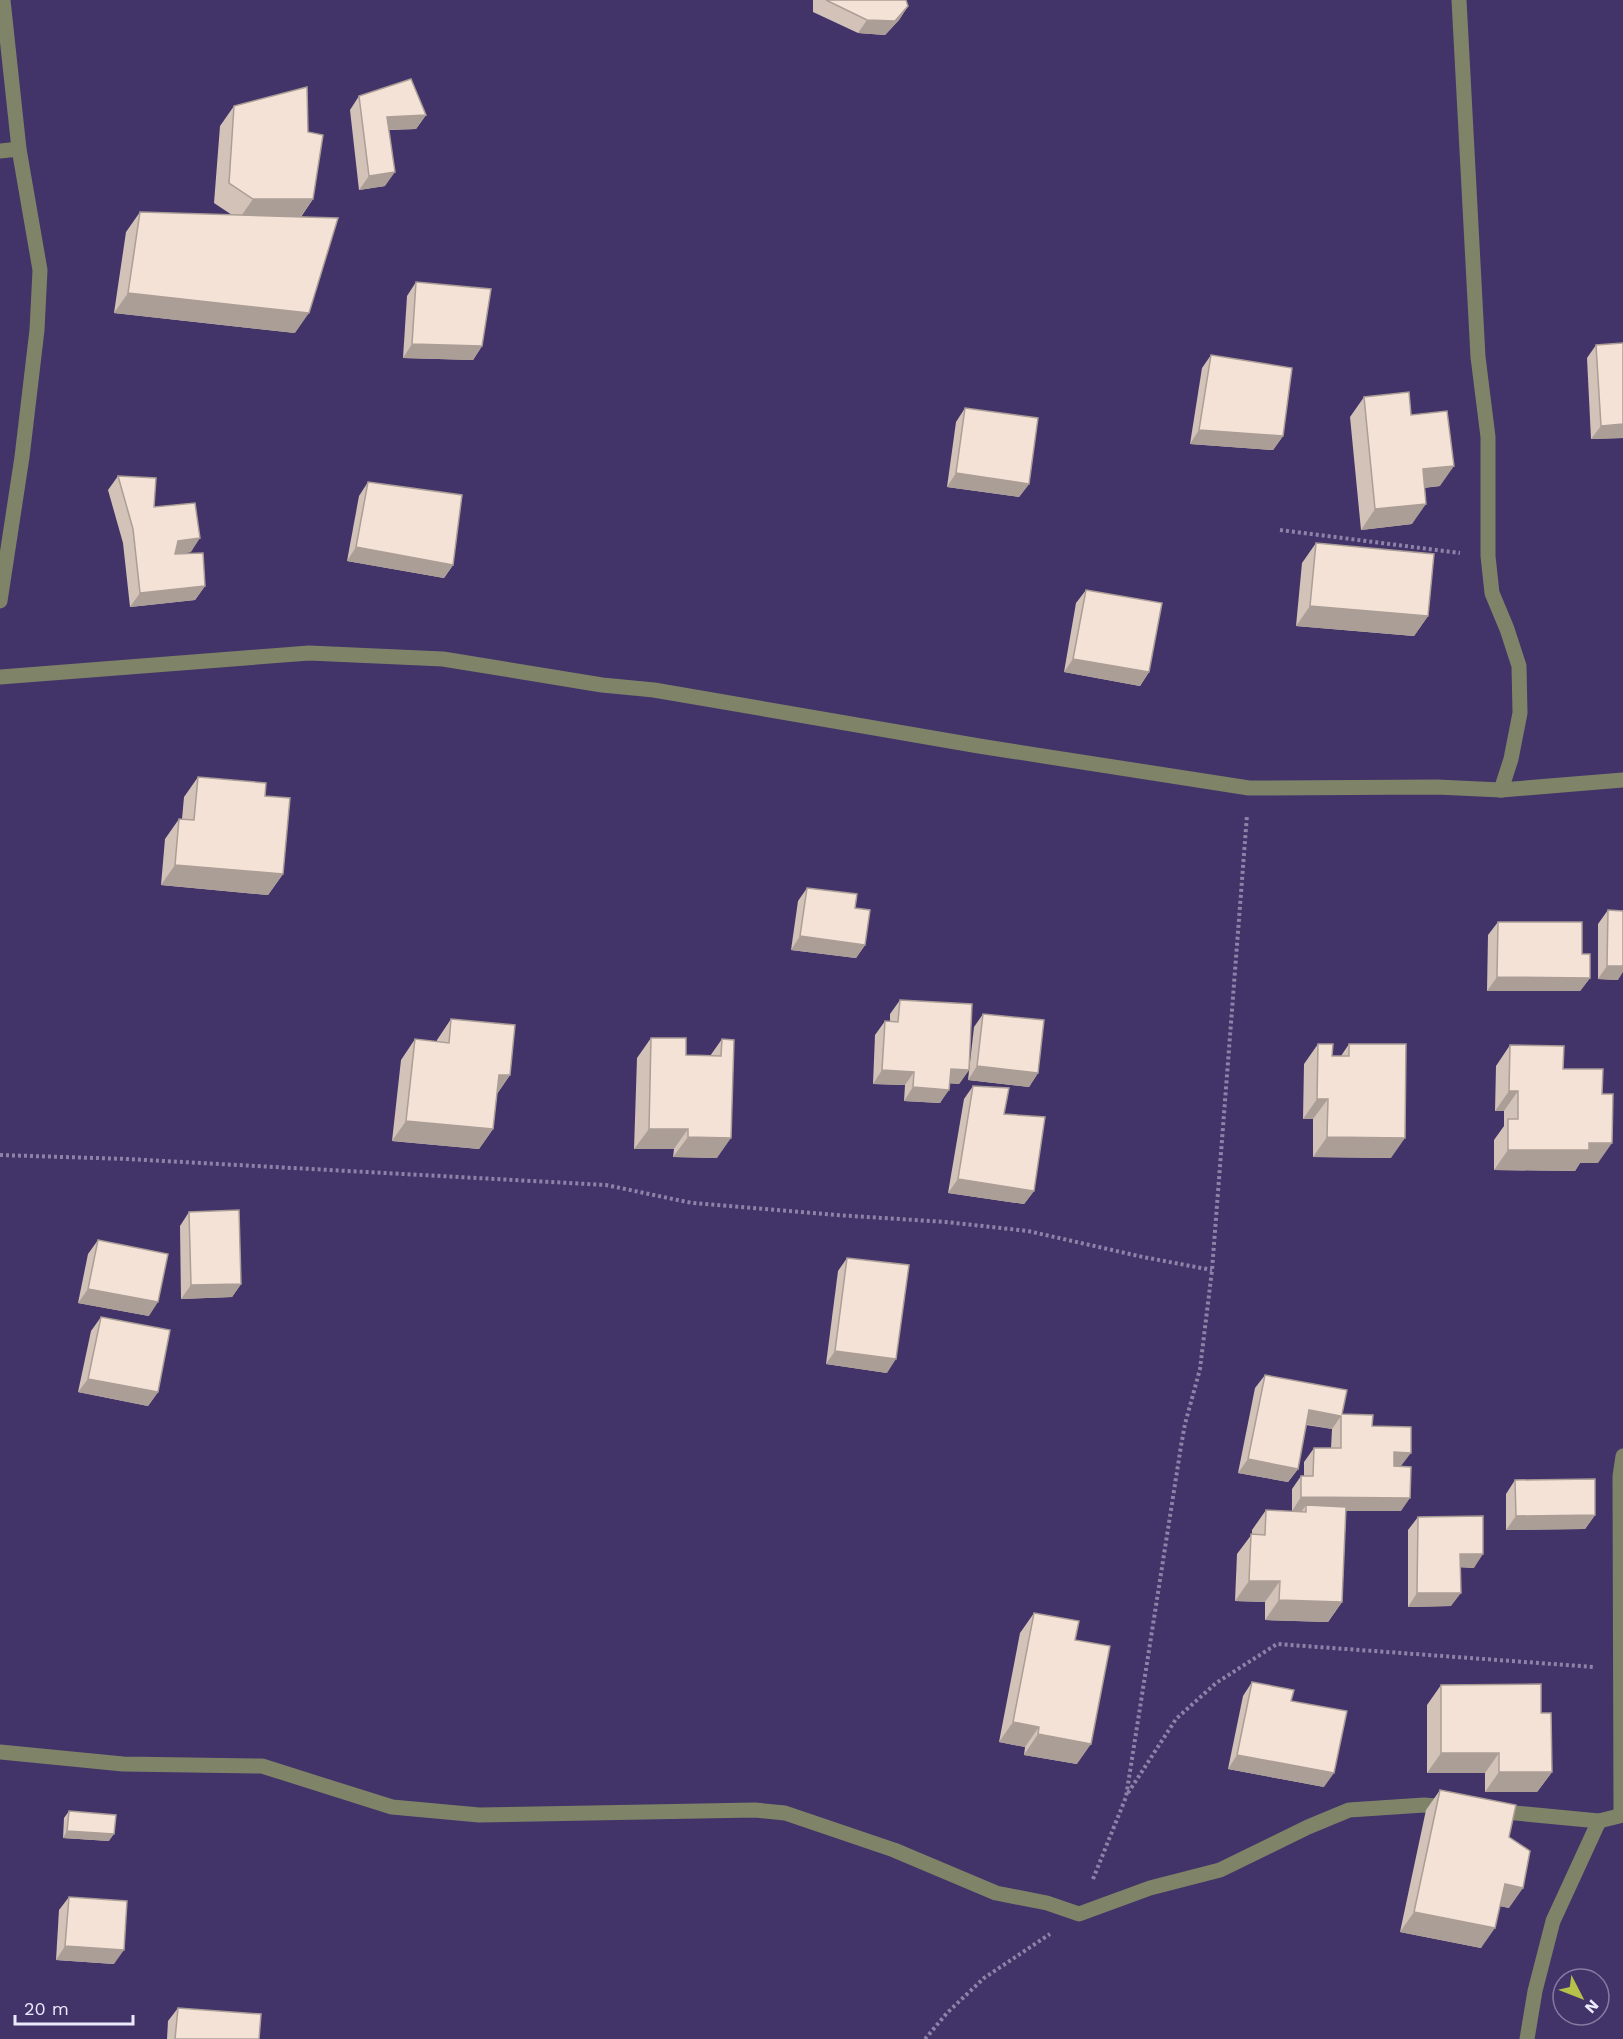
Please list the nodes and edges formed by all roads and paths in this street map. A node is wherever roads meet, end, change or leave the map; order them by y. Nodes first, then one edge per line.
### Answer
1 (3, 0) edge
2 (1460, 0) edge
3 (19, 149) junction
4 (0, 151) edge
5 (1280, 530) dead end
6 (1488, 556) junction
7 (3, 563) edge
8 (0, 601) edge
9 (0, 677) edge
10 (1623, 780) edge
11 (1249, 788) junction
12 (1501, 790) junction
13 (0, 1155) edge
14 (1212, 1270) junction
15 (1623, 1456) edge
16 (1621, 1669) junction
17 (0, 1752) edge
18 (1126, 1797) junction
19 (1459, 1808) edge
20 (1483, 1810) edge
21 (1622, 1814) edge
22 (1599, 1821) junction
23 (1079, 1914) junction
24 (926, 2039) edge
25 (1527, 2039) edge

1 - 3 street
2 - 6 street
3 - 4 street
3 - 7 street
5 - 6 path
6 - 12 street
7 - 8 street
9 - 11 street
10 - 12 street
11 - 12 street
11 - 14 path
13 - 14 path
14 - 18 path
15 - 16 street
16 - 18 path
16 - 21 street
17 - 23 street
18 - 23 path
19 - 23 street
20 - 22 street
21 - 22 street
22 - 25 street
23 - 24 path

